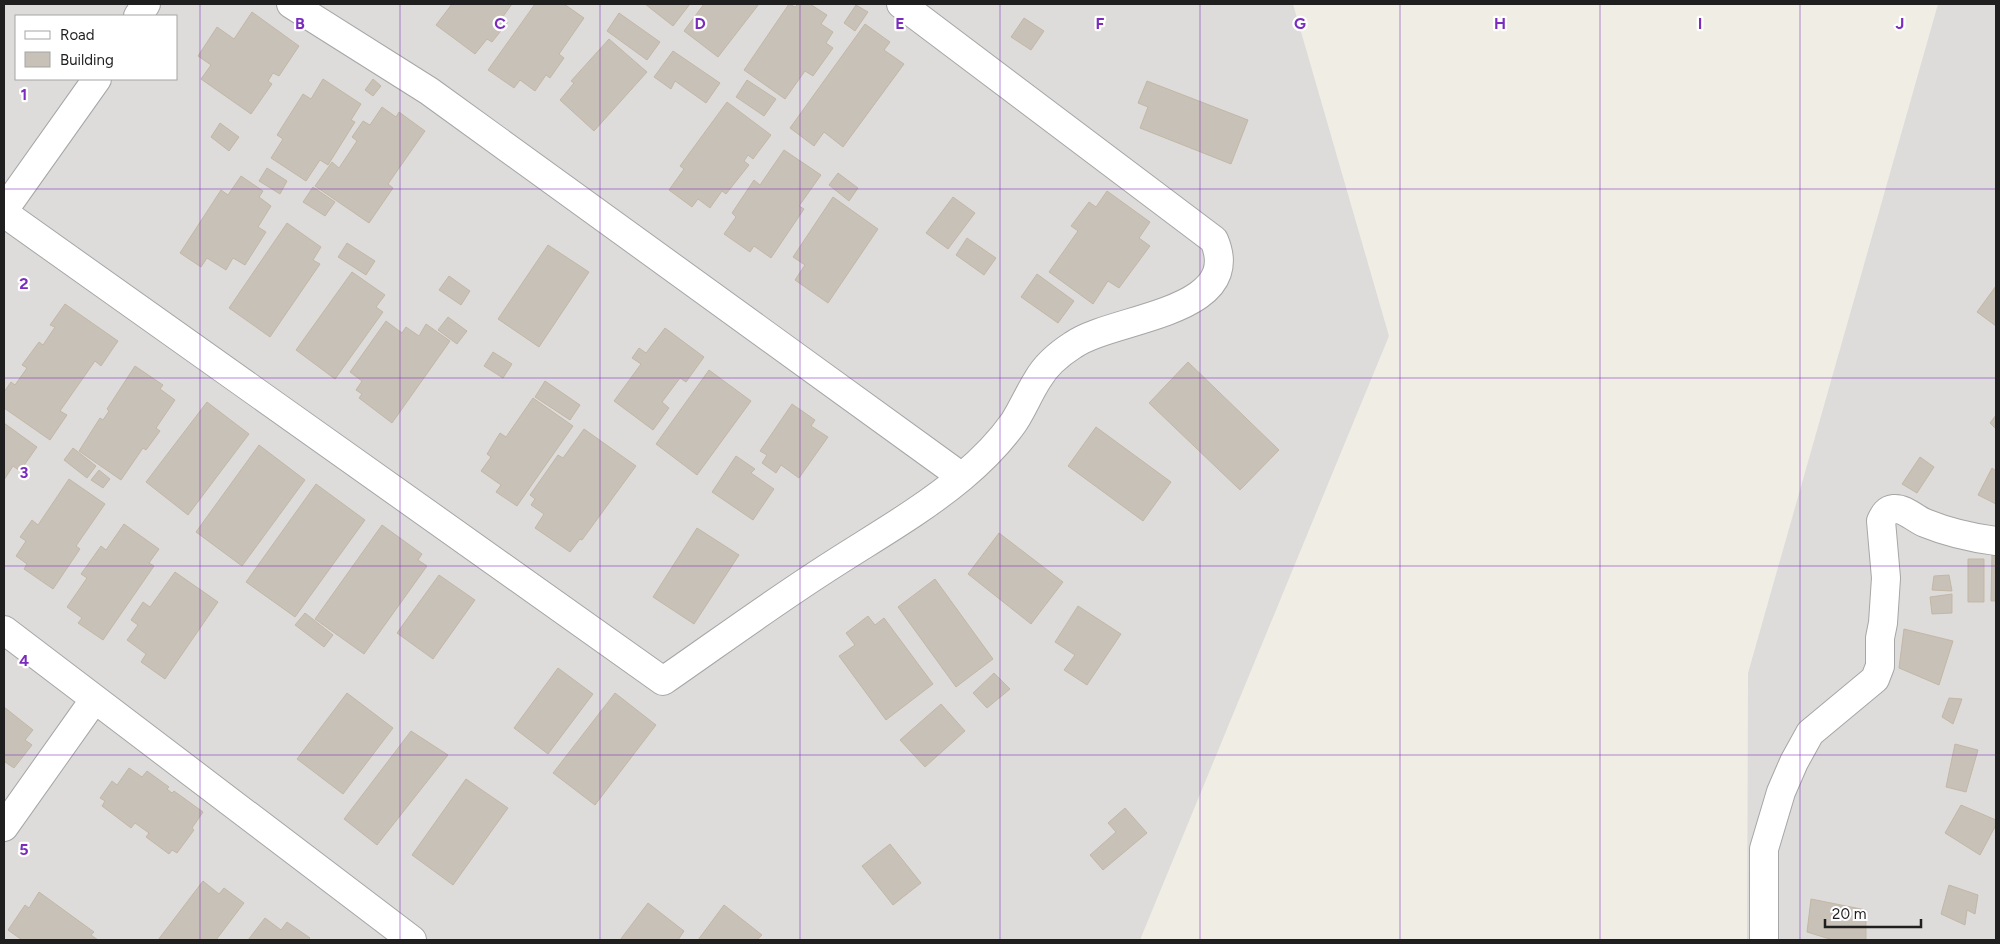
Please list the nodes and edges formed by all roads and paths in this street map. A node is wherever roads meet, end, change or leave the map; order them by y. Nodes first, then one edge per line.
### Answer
1 (146, 4) edge
2 (291, 4) edge
3 (901, 4) edge
4 (139, 15) edge
5 (96, 80) edge
6 (4, 212) edge
7 (962, 477) junction
8 (1996, 541) edge
9 (4, 630) edge
10 (94, 700) junction
11 (4, 826) edge
12 (412, 940) edge
13 (1764, 940) edge

1 - 4 street
2 - 7 street
3 - 7 street
5 - 6 street
6 - 7 street
8 - 13 street
9 - 10 street
10 - 11 street
10 - 12 street

